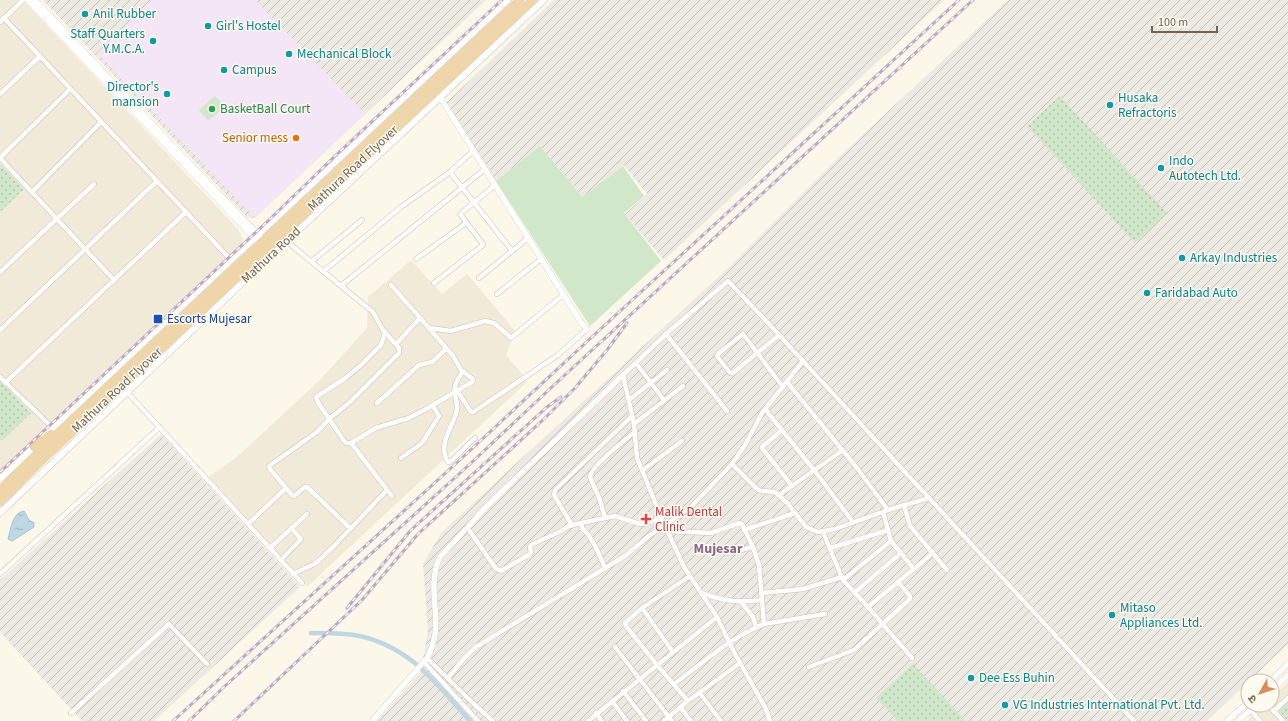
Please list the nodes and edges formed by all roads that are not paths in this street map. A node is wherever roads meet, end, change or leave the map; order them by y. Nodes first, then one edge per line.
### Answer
1 (23, 0) edge
2 (28, 0) edge
3 (35, 0) edge
4 (508, 0) edge
5 (520, 0) edge
6 (532, 0) edge
7 (544, 0) edge
8 (4, 18) junction
9 (0, 22) edge
10 (40, 56) junction
11 (70, 89) junction
12 (0, 94) edge
13 (440, 97) junction
14 (101, 122) junction
15 (474, 150) junction
16 (0, 158) edge
17 (485, 169) junction
18 (450, 172) junction
19 (157, 181) junction
20 (94, 184) dead end
21 (495, 185) junction
22 (463, 187) junction
23 (32, 192) junction
24 (475, 202) junction
25 (186, 212) junction
26 (57, 219) junction
27 (362, 220) dead end
28 (466, 223) junction
29 (257, 237) junction
30 (528, 238) junction
31 (286, 241) junction
32 (85, 249) junction
33 (512, 251) junction
34 (273, 253) junction
35 (416, 259) dead end
36 (541, 259) junction
37 (231, 260) junction
38 (312, 261) junction
39 (324, 271) junction
40 (0, 272) edge
41 (480, 278) dead end
42 (114, 280) junction
43 (434, 284) dead end
44 (342, 285) junction
45 (391, 285) dead end
46 (497, 294) dead end
47 (563, 295) junction
48 (420, 318) junction
49 (429, 328) junction
50 (587, 329) joint
51 (0, 330) edge
52 (386, 333) junction
53 (666, 334) junction
54 (779, 335) junction
55 (396, 344) junction
56 (446, 349) junction
57 (758, 353) junction
58 (803, 361) junction
59 (636, 362) junction
60 (667, 370) dead end
61 (463, 371) junction
62 (623, 375) junction
63 (0, 377) edge
64 (652, 382) junction
65 (787, 382) junction
66 (5, 383) junction
67 (683, 386) dead end
68 (783, 386) junction
69 (127, 392) junction
70 (456, 393) junction
71 (629, 400) junction
72 (664, 400) junction
73 (377, 403) dead end
74 (433, 406) junction
75 (765, 409) junction
76 (727, 411) dead end
77 (78, 415) junction
78 (632, 416) junction
79 (329, 419) junction
80 (634, 424) junction
81 (52, 428) junction
82 (160, 428) junction
83 (782, 430) junction
84 (634, 432) junction
85 (475, 438) dead end
86 (682, 441) dead end
87 (350, 443) junction
88 (34, 447) junction
89 (843, 450) junction
90 (401, 458) dead end
91 (732, 464) junction
92 (643, 470) junction
93 (814, 470) junction
94 (0, 479) edge
95 (792, 486) junction
96 (286, 488) junction
97 (387, 490) junction
98 (0, 491) edge
99 (779, 495) junction
100 (392, 496) dead end
101 (929, 498) junction
102 (0, 502) edge
103 (904, 505) junction
104 (886, 511) junction
105 (0, 513) edge
106 (795, 513) junction
107 (307, 514) dead end
108 (605, 518) junction
109 (662, 519) junction
110 (853, 522) junction
111 (581, 523) junction
112 (248, 524) junction
113 (666, 524) junction
114 (572, 525) junction
115 (467, 527) junction
116 (291, 528) junction
117 (350, 528) junction
118 (744, 530) junction
119 (888, 530) junction
120 (668, 531) junction
121 (823, 532) junction
122 (891, 541) junction
123 (753, 547) junction
124 (270, 548) junction
125 (831, 548) junction
126 (728, 553) dead end
127 (901, 553) junction
128 (933, 553) junction
129 (281, 560) junction
130 (606, 568) junction
131 (914, 569) junction
132 (947, 570) dead end
133 (0, 574) edge
134 (294, 574) junction
135 (690, 576) junction
136 (843, 579) junction
137 (898, 582) junction
138 (302, 583) dead end
139 (855, 592) junction
140 (701, 593) junction
141 (761, 593) junction
142 (762, 600) junction
143 (742, 603) junction
144 (868, 607) junction
145 (642, 608) junction
146 (825, 614) dead end
147 (717, 617) junction
148 (764, 624) junction
149 (882, 624) junction
150 (756, 627) junction
151 (730, 643) junction
152 (615, 647) dead end
153 (673, 652) junction
154 (912, 658) dead end
155 (424, 661) junction
156 (740, 663) junction
157 (207, 664) dead end
158 (1288, 664) edge
159 (657, 665) junction
160 (809, 667) dead end
161 (1278, 673) edge
162 (1288, 675) edge
163 (448, 678) junction
164 (640, 678) junction
165 (1280, 682) edge
166 (674, 684) junction
167 (623, 691) junction
168 (699, 692) junction
169 (1288, 698) edge
170 (612, 700) junction
171 (688, 700) junction
172 (1280, 705) edge
173 (680, 708) junction
174 (1240, 709) edge
175 (71, 713) dead end
176 (596, 713) junction
177 (1247, 713) edge
178 (1253, 713) edge
179 (1276, 713) edge
180 (670, 719) edge
181 (372, 721) edge
182 (478, 721) edge
183 (493, 721) edge
184 (588, 721) edge
185 (602, 721) edge
186 (627, 721) edge
187 (646, 721) edge
188 (664, 721) edge
189 (691, 721) edge
190 (721, 721) edge
191 (770, 721) edge
192 (1134, 721) edge
193 (1227, 721) edge
194 (1238, 721) edge
195 (1260, 721) edge
196 (1283, 721) edge

1 - 8 street
2 - 29 street
3 - 29 street
4 - 29 main road, Mathura Road
5 - 77 highway, Mathura Road Flyover, bridge
6 - 102 highway, Mathura Road Flyover, bridge
7 - 13 main road, Mathura Road
8 - 9 street
8 - 10 street
10 - 11 street
10 - 12 street
11 - 14 street
11 - 16 street
13 - 15 street
13 - 31 main road, Mathura Road
14 - 19 street
14 - 23 street
15 - 17 street
15 - 18 street
16 - 23 street
17 - 21 street
17 - 22 street
18 - 22 street
18 - 39 street
19 - 25 street
19 - 32 street
20 - 26 street
21 - 24 street
21 - 30 street
22 - 24 street
22 - 44 street
23 - 26 street
24 - 28 street
24 - 33 street
25 - 37 street
25 - 42 street
26 - 32 street
26 - 40 street
27 - 38 street
28 - 35 street
28 - 43 street
29 - 34 street
29 - 37 main road, Mathura Road
30 - 33 street
30 - 36 street
31 - 34 main road, Mathura Road
31 - 38 street
32 - 42 street
32 - 51 street
33 - 41 street
34 - 69 main road, Mathura Road
36 - 46 street
36 - 47 street
37 - 81 main road, Mathura Road
38 - 39 street
39 - 44 street
42 - 66 street
44 - 52 street
45 - 48 street
47 - 49 street
47 - 50 street
48 - 49 street
48 - 55 street
49 - 56 street
50 - 70 street
52 - 55 street
52 - 79 street
53 - 54 street
53 - 59 street
53 - 76 street
54 - 57 street
54 - 58 street
55 - 79 street
56 - 61 street
56 - 73 street
57 - 57 street
57 - 68 street
58 - 65 street
58 - 101 street
59 - 62 street
59 - 64 street
60 - 64 street
61 - 70 street
61 - 70 street
62 - 71 street
62 - 115 street
63 - 66 street
64 - 71 street
64 - 72 street
65 - 68 street
65 - 89 street
66 - 81 street
67 - 72 street
68 - 75 street
69 - 82 street
69 - 105 main road, Mathura Road
70 - 74 street
70 - 85 street
71 - 78 street
72 - 80 street
74 - 87 street
74 - 90 street
75 - 83 street
75 - 91 street
77 - 88 highway
77 - 98 highway
78 - 80 street
78 - 114 street
79 - 87 street
79 - 96 street
80 - 84 street
81 - 88 main road, Mathura Road
82 - 112 street
82 - 133 street
83 - 93 street
83 - 95 street
84 - 92 street
84 - 108 street
86 - 92 street
87 - 97 street
88 - 94 main road, Mathura Road
89 - 93 street
89 - 104 street
91 - 99 street
91 - 113 street
92 - 109 street
93 - 95 street
93 - 110 street
95 - 99 street
96 - 112 street
96 - 117 street
97 - 100 street
97 - 117 street
99 - 106 street
101 - 103 street
101 - 192 street
103 - 104 street
103 - 128 street
104 - 110 street
104 - 119 street
106 - 118 street
106 - 121 street
107 - 116 street
108 - 109 street
108 - 111 street
109 - 113 street
110 - 121 street
111 - 114 street
111 - 130 street
112 - 124 street
113 - 120 street
113 - 130 street
114 - 115 street
115 - 155 street
116 - 124 street
116 - 129 street
117 - 134 street
118 - 120 street
118 - 123 street
119 - 122 street
119 - 125 street
120 - 135 street
121 - 125 street
122 - 127 street
122 - 136 street
123 - 126 street
123 - 141 street
124 - 129 street
125 - 136 street
127 - 131 street
127 - 139 street
128 - 131 street
128 - 132 street
129 - 134 street
130 - 163 street
131 - 137 street
134 - 138 street
135 - 140 street
135 - 145 street
136 - 139 street
136 - 141 street
137 - 144 street
137 - 149 street
139 - 144 street
140 - 143 street
140 - 147 street
141 - 142 street
142 - 143 street
142 - 148 street
143 - 150 street
144 - 149 street
145 - 153 street
145 - 159 street
146 - 148 street
147 - 151 street
147 - 153 street
148 - 150 street
149 - 154 street
149 - 160 street
150 - 151 street
151 - 156 street
151 - 166 street
152 - 164 street
153 - 159 street
155 - 163 street
155 - 181 street
155 - 182 street
156 - 168 street
156 - 191 street
157 - 175 street
158 - 161 street
159 - 164 street
159 - 166 street
162 - 165 street
163 - 183 street
164 - 167 street
164 - 180 street
166 - 171 street
167 - 170 street
167 - 187 street
168 - 171 street
168 - 190 street
169 - 172 street
170 - 176 street
170 - 186 street
171 - 173 street
173 - 180 street
173 - 189 street
174 - 193 street
176 - 184 street
176 - 185 street
177 - 194 street
178 - 195 street
179 - 196 street
180 - 188 street

